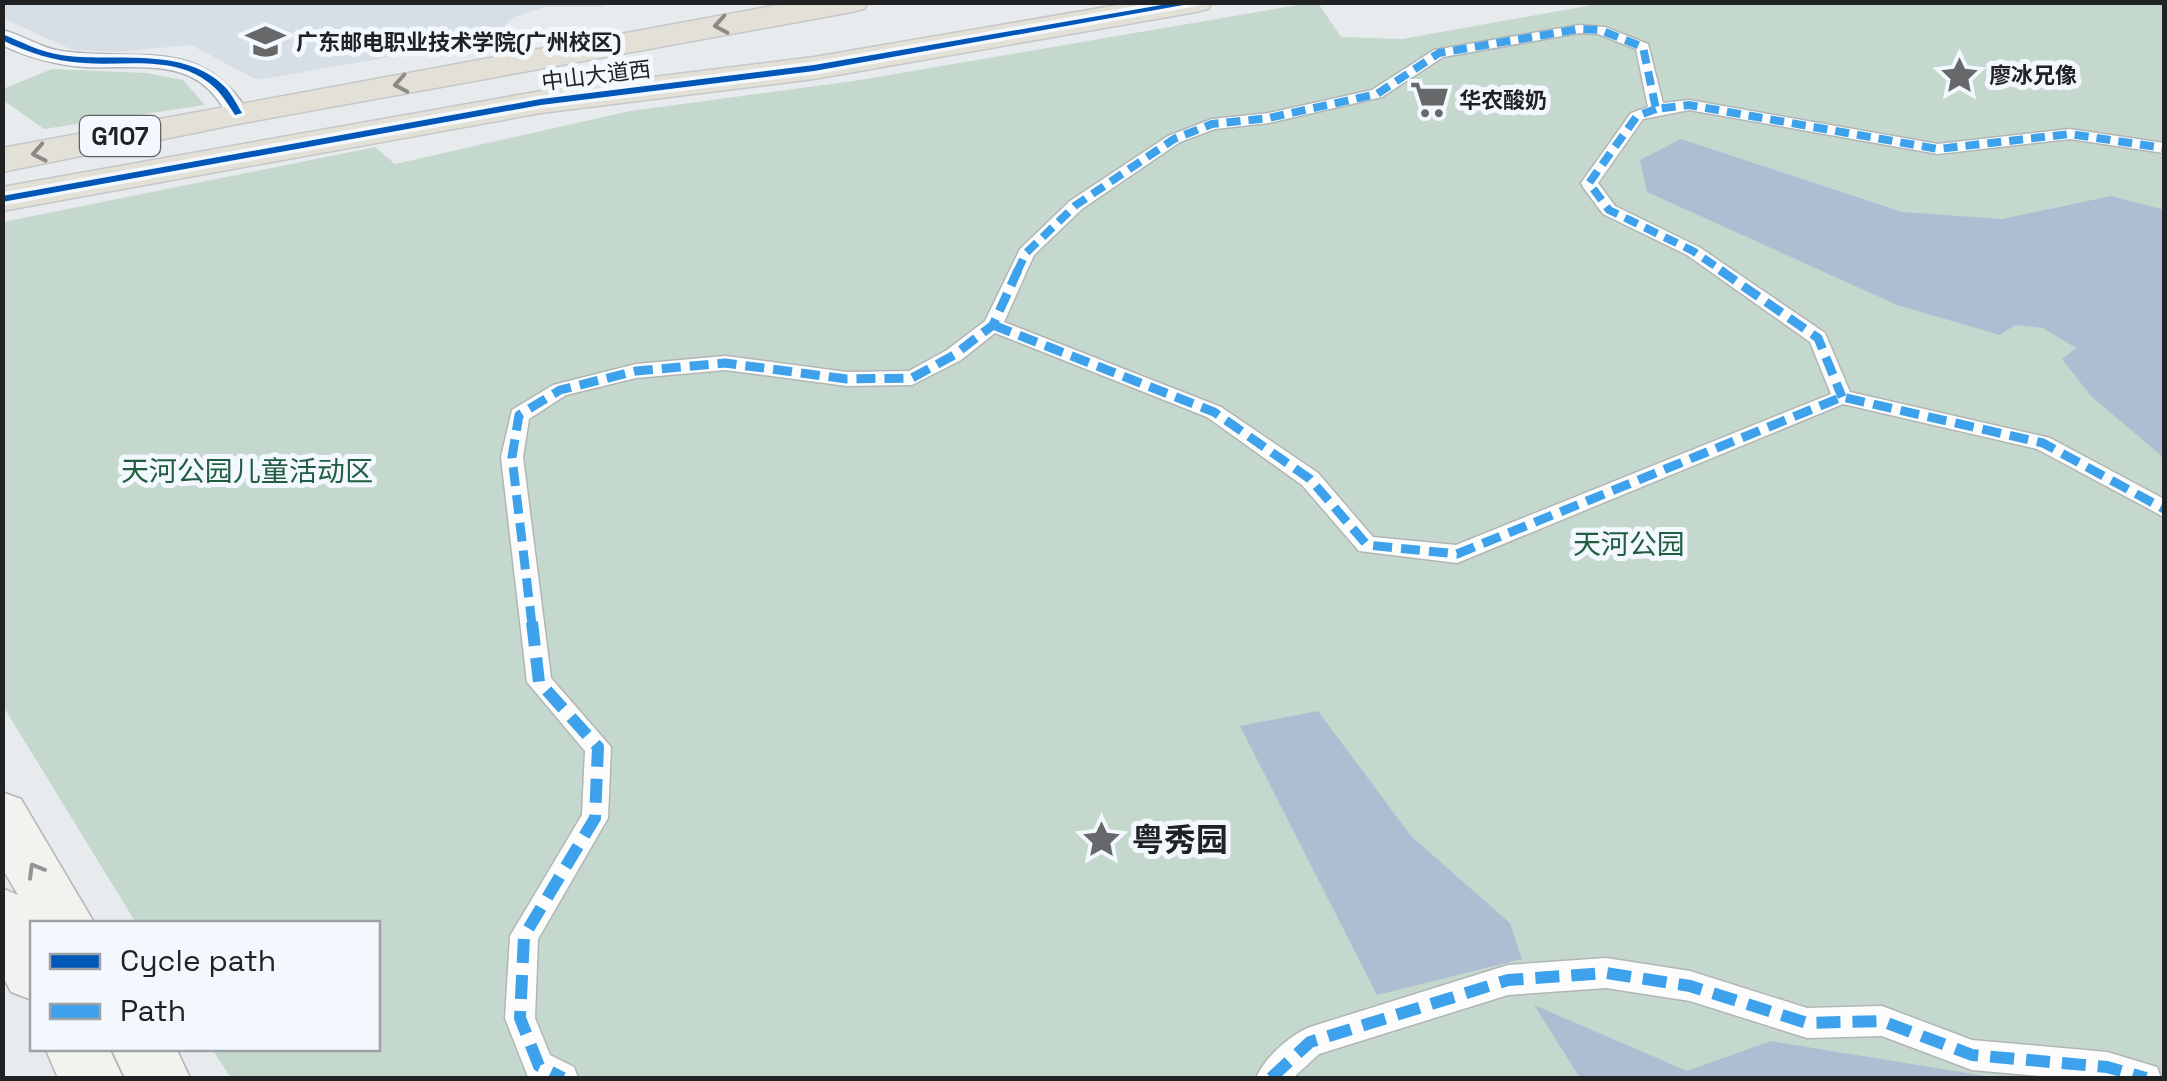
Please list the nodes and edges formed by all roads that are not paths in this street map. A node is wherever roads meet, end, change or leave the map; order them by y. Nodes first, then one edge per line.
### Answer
1 (852, 2) edge
2 (1196, 2) edge
3 (2, 36) edge
4 (1656, 109) junction
5 (238, 113) junction
6 (2164, 148) edge
7 (2, 160) edge
8 (2, 199) edge
9 (993, 325) junction
10 (1842, 397) junction
11 (2164, 509) edge
12 (2, 817) edge
13 (2, 916) edge
14 (65, 921) edge
15 (30, 967) edge
16 (77, 1051) edge
17 (144, 1051) edge
18 (92, 1078) edge
19 (159, 1078) edge
20 (563, 1078) edge
21 (1271, 1078) edge
22 (2146, 1078) edge

1 -> 5 highway, 中山大道西 / G107
2 - 8 highway, 中山大道西 / G107
3 - 5 street
4 - 6 street
4 - 9 street
4 - 10 street
5 -> 7 highway, 中山大道西 / G107
9 - 10 street
9 - 20 street
10 - 11 street
14 -> 12 main road
13 - 15 main road
16 - 18 main road
17 - 19 main road
21 - 22 street

